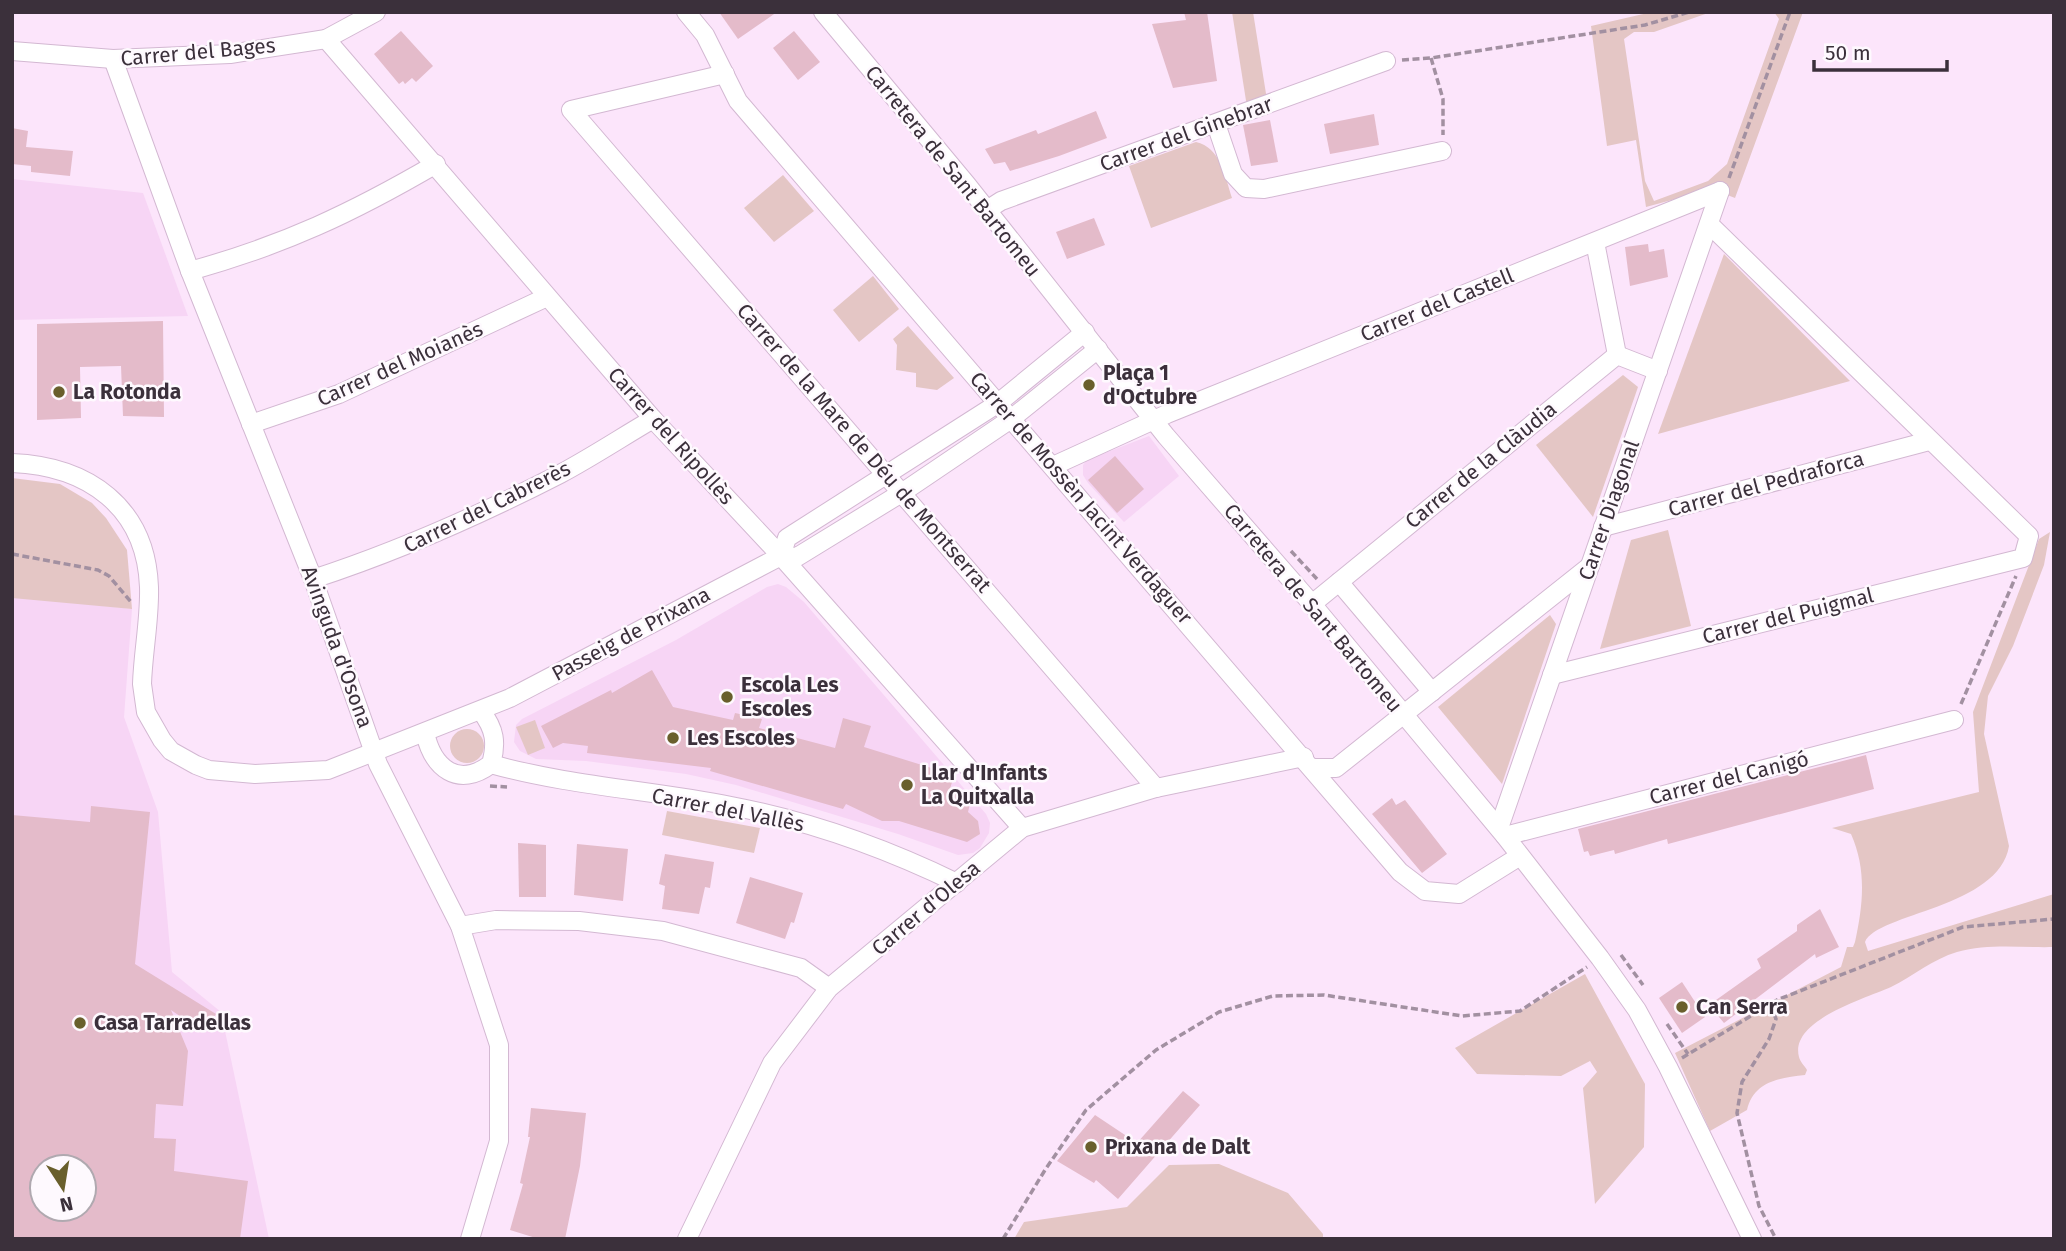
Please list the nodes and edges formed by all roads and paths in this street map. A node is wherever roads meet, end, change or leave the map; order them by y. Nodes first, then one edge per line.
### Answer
1 (376, 12) edge
2 (686, 12) edge
3 (823, 12) edge
4 (1689, 12) edge
5 (1788, 13) edge
6 (326, 39) junction
7 (12, 51) edge
8 (1431, 58) junction
9 (113, 59) junction
10 (1386, 61) joint
11 (725, 74) junction
12 (1216, 124) junction
13 (1443, 151) joint
14 (436, 164) junction
15 (1720, 191) junction
16 (987, 210) junction
17 (1709, 224) junction
18 (1595, 242) junction
19 (190, 271) junction
20 (547, 297) junction
21 (1084, 332) junction
22 (1098, 349) junction
23 (1617, 355) junction
24 (1658, 371) junction
25 (997, 404) junction
26 (653, 419) junction
27 (1011, 419) junction
28 (1154, 419) junction
29 (251, 424) junction
30 (1929, 441) junction
31 (12, 463) edge
32 (1053, 466) junction
33 (887, 475) junction
34 (903, 492) junction
35 (1604, 527) junction
36 (12, 554) edge
37 (781, 556) junction
38 (2023, 558) junction
39 (1590, 566) junction
40 (313, 579) junction
41 (1339, 582) junction
42 (1312, 604) junction
43 (135, 606) dead end
44 (1552, 675) junction
45 (1432, 692) junction
46 (481, 711) junction
47 (1404, 715) junction
48 (1954, 720) joint
49 (425, 733) junction
50 (374, 751) junction
51 (1308, 762) junction
52 (491, 764) junction
53 (1156, 788) junction
54 (1022, 828) junction
55 (1502, 832) junction
56 (1520, 856) junction
57 (957, 883) junction
58 (2054, 919) edge
59 (460, 926) junction
60 (1580, 955) dead end
61 (1589, 966) junction
62 (1595, 974) dead end
63 (829, 988) junction
64 (1770, 1004) junction
65 (1668, 1067) junction
66 (470, 1239) edge
67 (687, 1239) edge
68 (1003, 1239) edge
69 (1752, 1239) edge
70 (1776, 1239) edge

1 - 6 street, Carrer del Bages
2 - 11 street, Carrer de Mossèn Jacint Verdaguer
3 - 16 street, Carretera de Sant Bartomeu
4 - 8 path
5 - 15 path
6 - 9 street, Carrer del Bages
6 - 14 street, Carrer del Ripollès
7 - 9 street, Carrer del Bages
8 - 10 path
8 - 13 path
9 - 19 street, Avinguda d'Osona
10 - 12 street, Carrer del Ginebrar
11 - 25 street, Carrer de Mossèn Jacint Verdaguer
11 - 33 street, Carrer de la Mare de Déu de Montserrat
12 - 13 street
12 - 16 street, Carrer del Ginebrar
14 - 19 street
14 - 20 street, Carrer del Ripollès
15 - 17 street, Carrer Diagonal
15 - 18 street, Carrer del Castell
16 - 21 street, Carretera de Sant Bartomeu
17 - 24 street, Carrer Diagonal
17 - 30 street
18 - 23 street
18 - 28 street, Carrer del Castell
19 - 29 street, Avinguda d'Osona
20 - 26 street, Carrer del Ripollès
20 - 29 street, Carrer del Moianès
21 - 22 street, Carretera de Sant Bartomeu
21 - 25 street, Passeig de Prixana
22 - 27 street, Passeig de Prixana
22 - 28 street, Carretera de Sant Bartomeu
23 - 24 street
23 - 41 street, Carrer de la Clàudia
24 - 35 street, Carrer Diagonal
25 - 27 street, Carrer de Mossèn Jacint Verdaguer
25 - 33 street, Passeig de Prixana
26 - 37 street, Carrer del Ripollès
26 - 40 street, Carrer del Cabrerès
27 - 32 street, Carrer de Mossèn Jacint Verdaguer
27 - 34 street, Passeig de Prixana
28 - 32 street, Carrer del Castell
28 - 42 street, Carretera de Sant Bartomeu
29 - 40 street, Avinguda d'Osona
30 - 35 street, Carrer del Pedraforca
30 - 38 street
31 - 50 street
32 - 51 street, Carrer de Mossèn Jacint Verdaguer
33 - 34 street, Carrer de la Mare de Déu de Montserrat
33 - 37 street, Passeig de Prixana
34 - 37 street, Passeig de Prixana
34 - 53 street, Carrer de la Mare de Déu de Montserrat
35 - 39 street, Carrer Diagonal
36 - 43 path
37 - 46 street, Passeig de Prixana
37 - 54 street, Carrer del Ripollès
38 - 44 street, Carrer del Puigmal
38 - 48 path
39 - 44 street, Carrer Diagonal
39 - 45 street, Carrer d'Olesa
40 - 50 street, Avinguda d'Osona
41 - 42 street, Carrer de la Clàudia
41 - 45 street
42 - 47 street, Carretera de Sant Bartomeu
44 - 55 street, Carrer Diagonal
45 - 47 street, Carrer d'Olesa
46 - 49 street
46 - 52 street
47 - 51 street, Carrer d'Olesa
47 - 55 street, Carretera de Sant Bartomeu
48 - 55 street, Carrer del Canigó
49 - 50 street
49 - 52 street
50 - 59 street, Avinguda d'Osona
51 - 53 street, Carrer d'Olesa
51 - 56 street, Carrer de Mossèn Jacint Verdaguer
52 - 57 street, Carrer del Vallès
53 - 54 street, Carrer d'Olesa
54 - 57 street, Carrer d'Olesa
55 - 56 street, Carretera de Sant Bartomeu
56 - 65 street, Carretera de Sant Bartomeu
57 - 63 street, Carrer d'Olesa
58 - 64 path
59 - 63 street
59 - 66 street, Avinguda d'Osona
60 - 61 path
61 - 62 path
61 - 68 path
63 - 67 street, Carrer d'Olesa
64 - 65 path
64 - 70 path
65 - 69 street, Carretera de Sant Bartomeu

